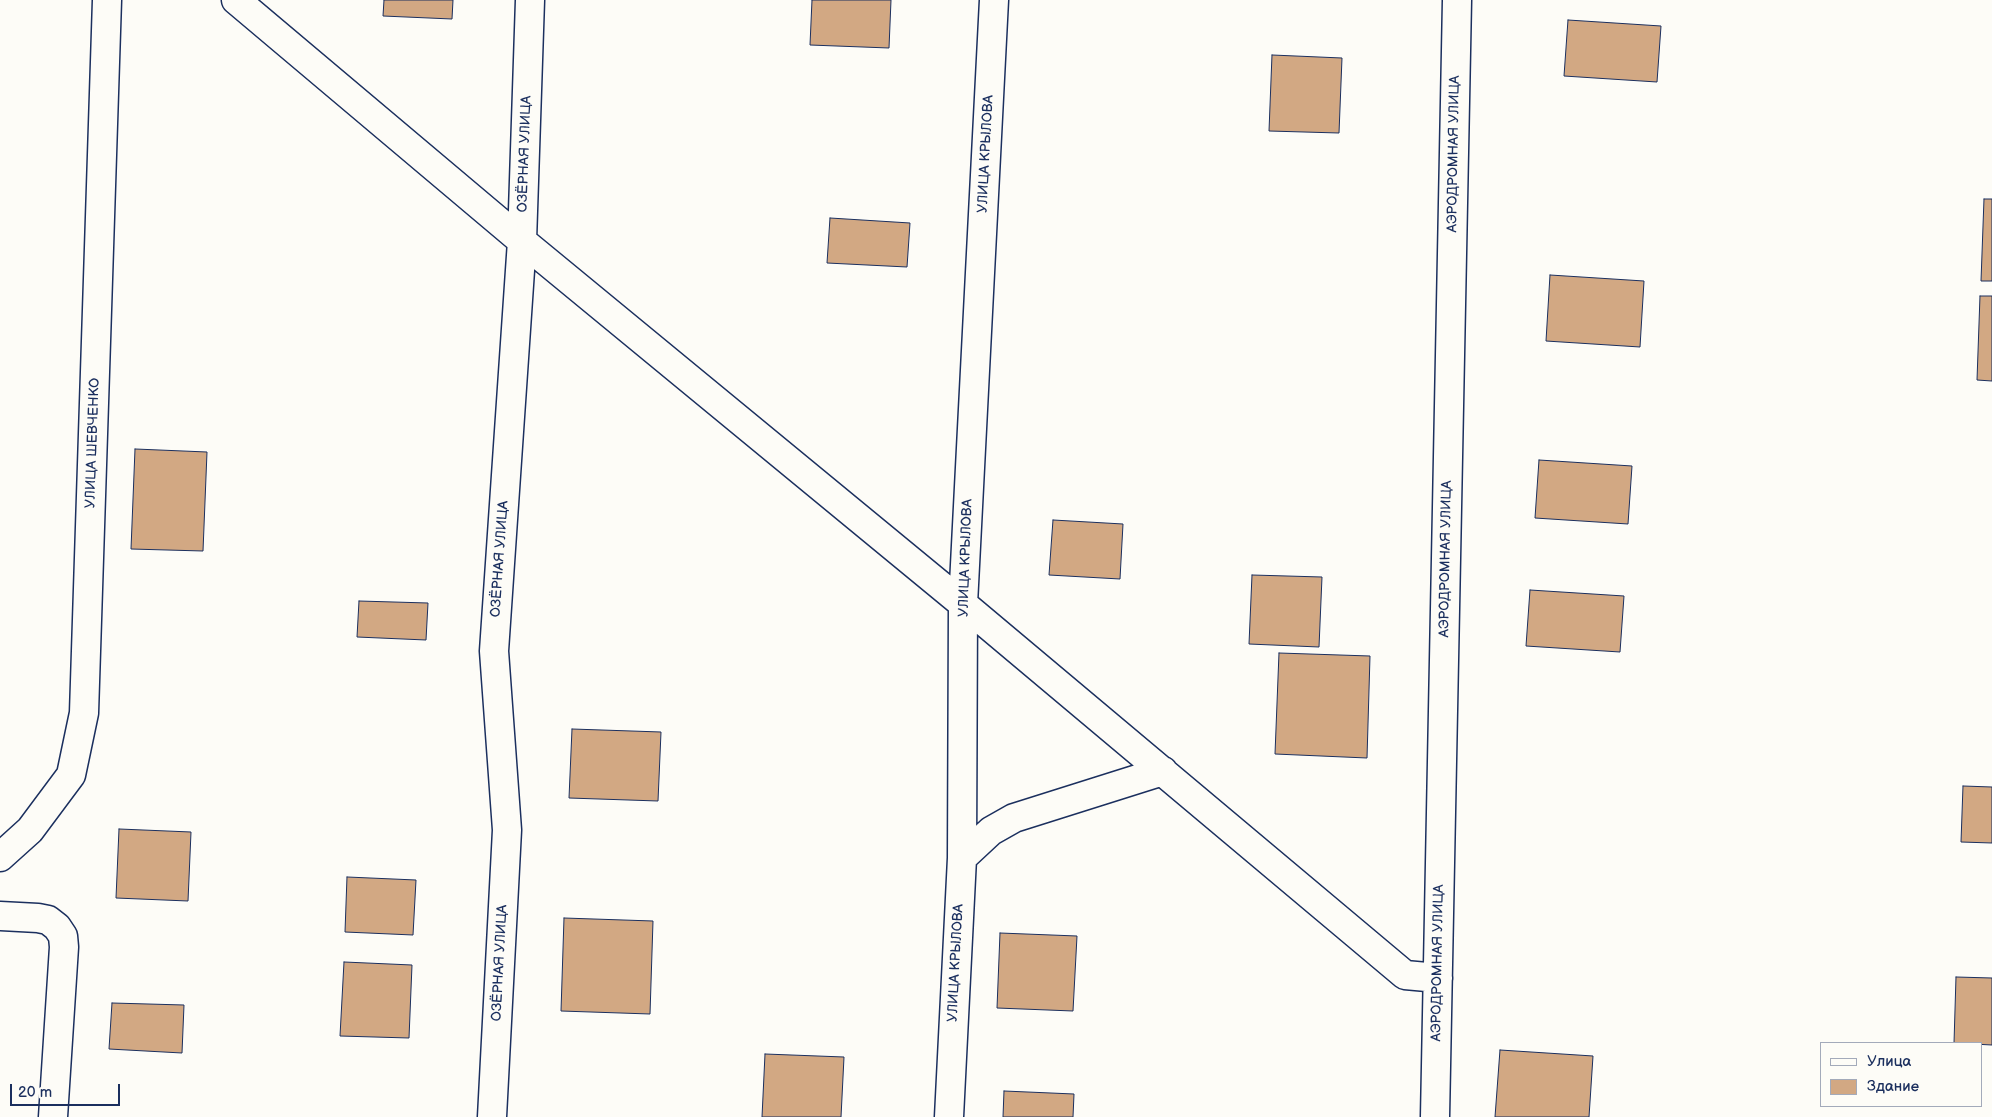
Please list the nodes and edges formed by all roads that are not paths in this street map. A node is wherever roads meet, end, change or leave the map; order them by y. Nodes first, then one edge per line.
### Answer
1 (106, 0) edge
2 (236, 0) edge
3 (530, 0) edge
4 (994, 0) edge
5 (1457, 0) edge
6 (522, 241) junction
7 (963, 604) junction
8 (1163, 771) junction
9 (0, 856) edge
10 (962, 858) junction
11 (0, 916) edge
12 (1438, 978) junction
13 (53, 1117) edge
14 (492, 1117) edge
15 (949, 1117) edge
16 (1435, 1117) edge

1 - 9 street, УЛИЦА ШЕВЧЕНКО
2 - 6 street
3 - 6 street, ОЗЁРНАЯ УЛИЦА
4 - 7 street, УЛИЦА КРЫЛОВА
5 - 12 street, АЭРОДРОМНАЯ УЛИЦА
6 - 7 street
6 - 14 street, ОЗЁРНАЯ УЛИЦА
7 - 8 street
7 - 10 street, УЛИЦА КРЫЛОВА
8 - 10 street
8 - 12 street
10 - 15 street, УЛИЦА КРЫЛОВА
11 - 13 street
12 - 16 street, АЭРОДРОМНАЯ УЛИЦА

